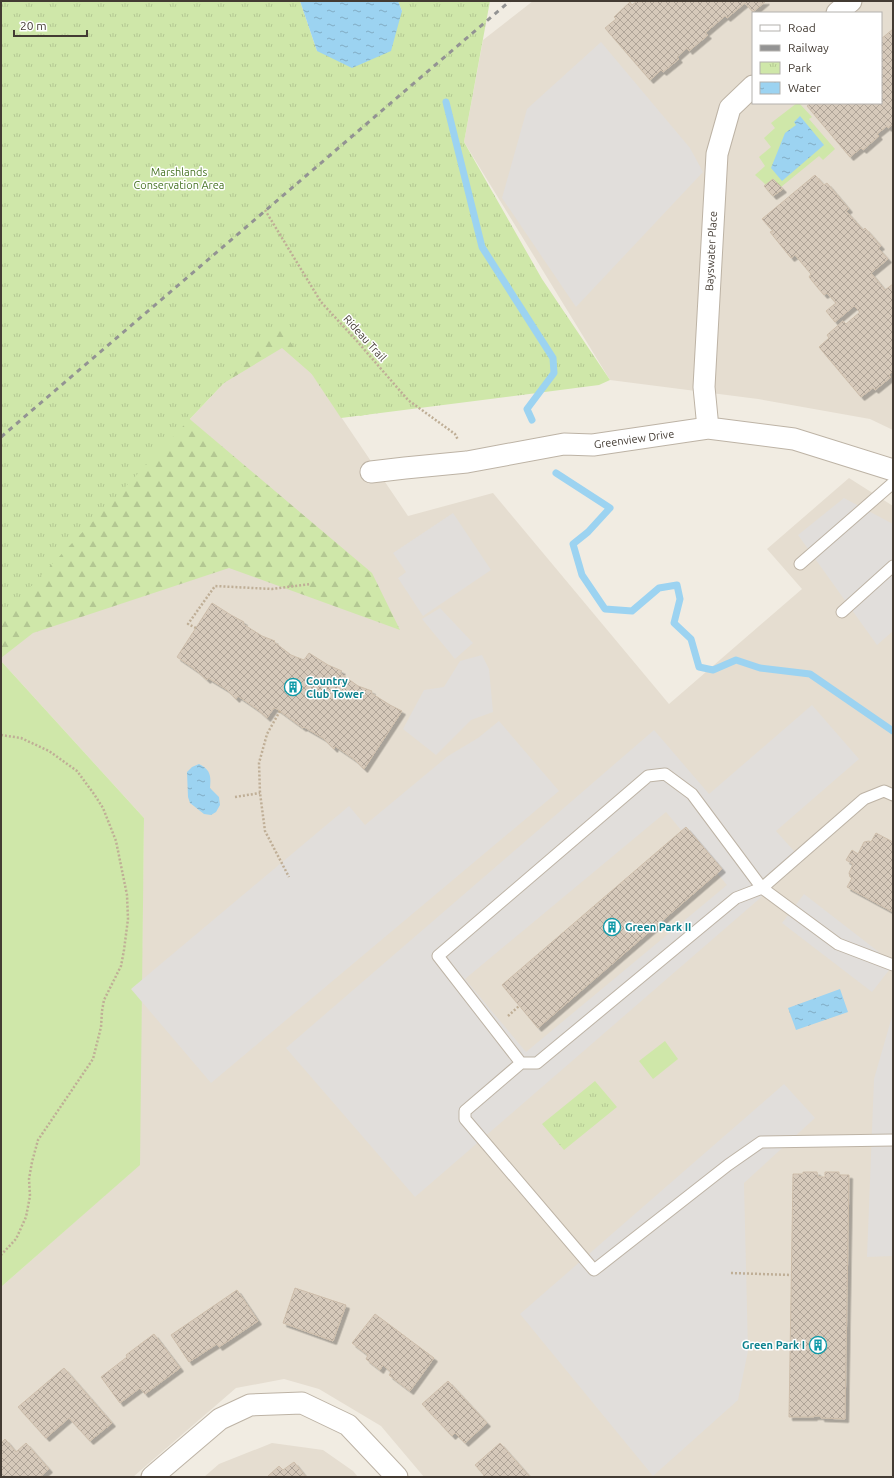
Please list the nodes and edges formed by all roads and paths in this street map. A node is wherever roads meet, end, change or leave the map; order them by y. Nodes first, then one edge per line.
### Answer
1 (851, 1) edge
2 (838, 12) edge
3 (752, 87) edge
4 (266, 210) dead end
5 (708, 428) junction
6 (467, 462) junction
7 (891, 470) edge
8 (371, 472) dead end
9 (800, 564) dead end
10 (893, 566) edge
11 (311, 584) dead end
12 (842, 612) dead end
13 (196, 628) dead end
14 (280, 711) dead end
15 (1, 736) edge
16 (260, 793) junction
17 (893, 795) edge
18 (234, 797) dead end
19 (289, 877) dead end
20 (762, 888) junction
21 (893, 965) edge
22 (521, 1063) junction
23 (893, 1140) edge
24 (1, 1255) edge
25 (731, 1273) dead end
26 (791, 1275) dead end
27 (152, 1477) edge
28 (397, 1477) edge

1 - 2 street
3 - 5 street, Bayswater Place
4 - 6 path, Rideau Trail
5 - 6 street, Greenview Drive
5 - 7 street, Greenview Drive
6 - 8 street, Greenview Drive
7 - 9 lane
10 - 12 lane
11 - 13 path
14 - 16 path
15 - 24 path
16 - 18 path
16 - 19 path
17 - 20 lane
20 - 21 lane
20 - 22 lane
20 - 22 lane
22 - 23 lane
25 - 26 path
27 - 28 street

